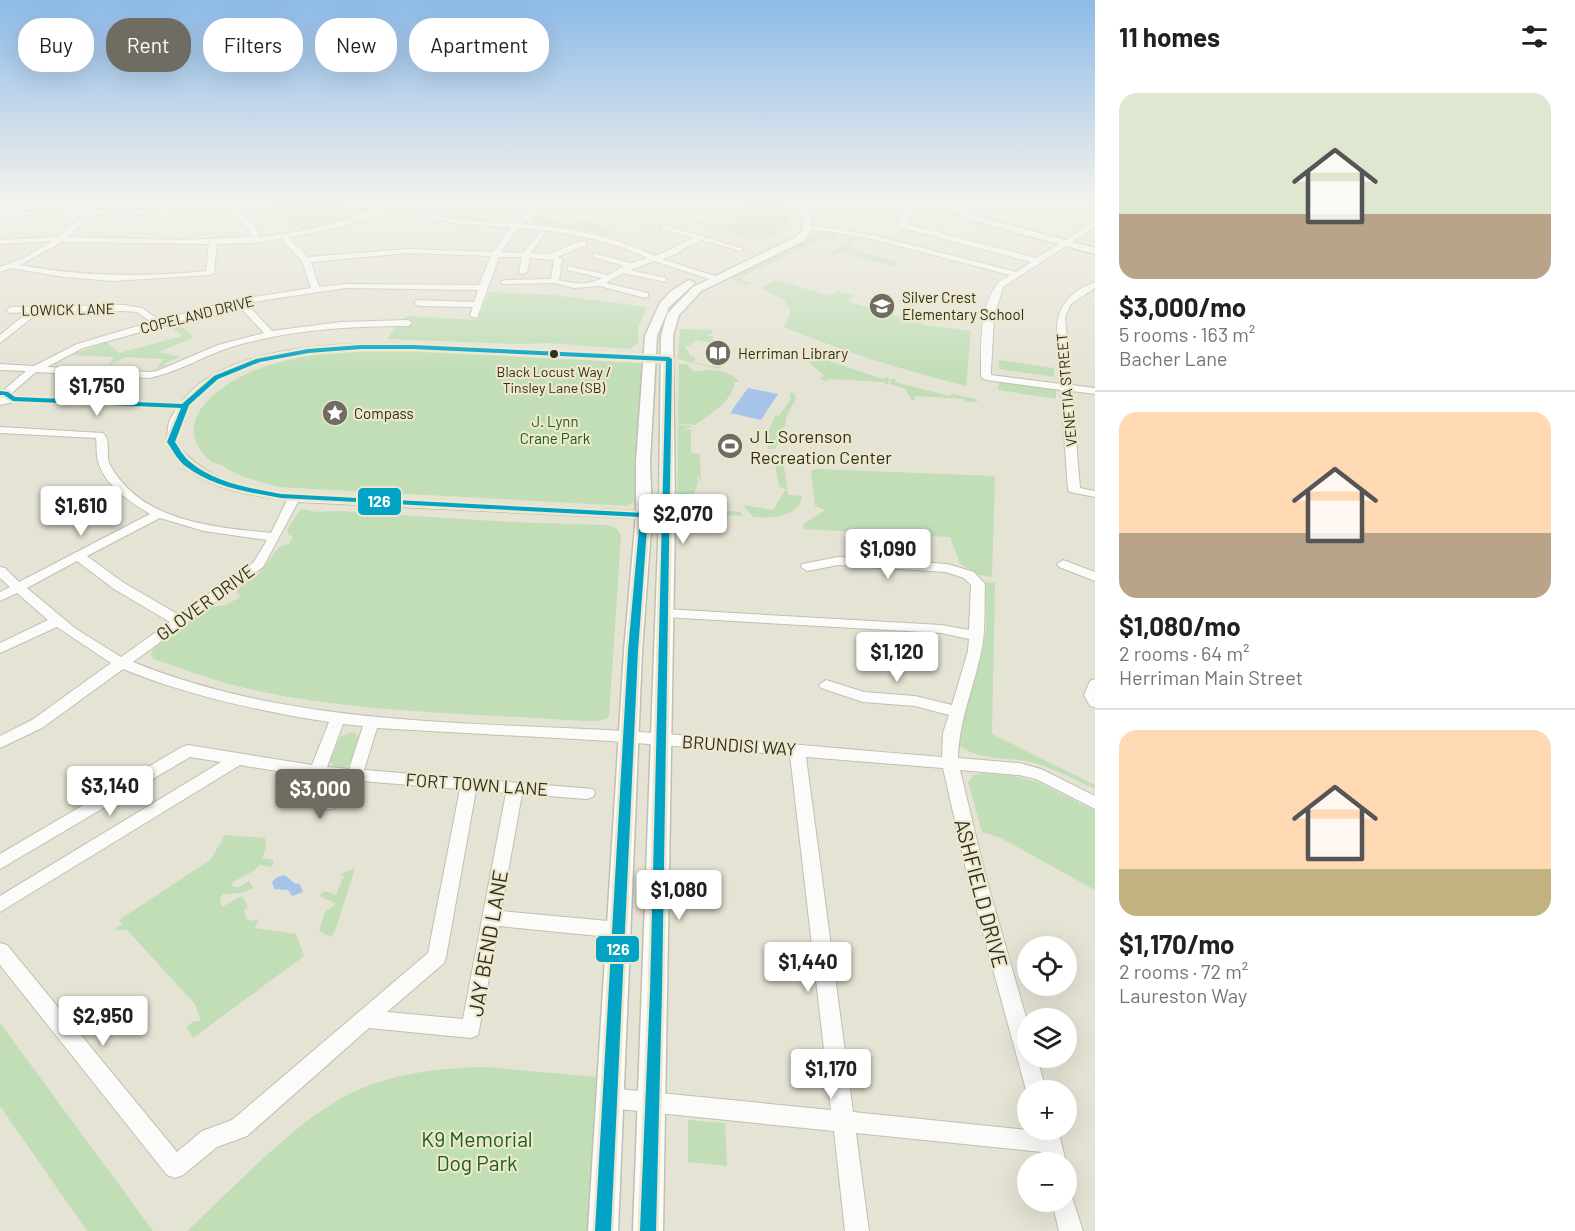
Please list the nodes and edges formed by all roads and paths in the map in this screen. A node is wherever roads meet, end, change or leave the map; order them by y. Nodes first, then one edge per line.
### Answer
1 (27, 258) edge
2 (212, 258) edge
3 (323, 258) edge
4 (494, 258) edge
5 (527, 258) edge
6 (557, 258) edge
7 (604, 258) edge
8 (753, 258) edge
9 (955, 258) edge
10 (1027, 258) edge
11 (1041, 258) edge
12 (654, 259) joint
13 (306, 260) joint
14 (1037, 261) junction
15 (13, 266) junction
16 (571, 268) dead end
17 (627, 268) junction
18 (0, 270) edge
19 (524, 272) dead end
20 (1015, 274) junction
21 (709, 277) junction
22 (610, 278) junction
23 (663, 280) dead end
24 (555, 281) junction
25 (505, 282) dead end
26 (600, 284) junction
27 (1095, 284) edge
28 (425, 286) junction
29 (484, 288) junction
30 (316, 289) junction
31 (645, 295) dead end
32 (240, 302) junction
33 (477, 306) junction
34 (10, 310) dead end
35 (36, 310) junction
36 (474, 316) dead end
37 (158, 323) junction
38 (408, 323) dead end
39 (268, 332) junction
40 (380, 334) junction
41 (0, 340) edge
42 (650, 358) junction
43 (669, 359) junction
44 (0, 367) edge
45 (33, 370) junction
46 (1066, 384) junction
47 (1095, 385) edge
48 (1095, 391) edge
49 (3, 397) edge
50 (182, 406) junction
51 (0, 430) edge
52 (1095, 494) edge
53 (294, 498) junction
54 (158, 514) junction
55 (644, 515) junction
56 (667, 516) junction
57 (275, 537) junction
58 (78, 556) junction
59 (1063, 564) dead end
60 (807, 567) dead end
61 (0, 571) edge
62 (1095, 577) edge
63 (19, 588) junction
64 (0, 597) edge
65 (664, 613) junction
66 (58, 621) junction
67 (179, 621) junction
68 (977, 636) junction
69 (0, 649) edge
70 (120, 662) junction
71 (1095, 684) edge
72 (826, 685) dead end
73 (1095, 702) edge
74 (957, 712) junction
75 (338, 718) junction
76 (372, 721) junction
77 (629, 737) junction
78 (661, 739) junction
79 (0, 743) edge
80 (798, 749) junction
81 (238, 759) junction
82 (950, 763) junction
83 (317, 772) junction
84 (355, 775) junction
85 (469, 784) junction
86 (515, 787) junction
87 (587, 793) dead end
88 (1095, 803) edge
89 (0, 862) edge
90 (0, 905) edge
91 (491, 918) junction
92 (619, 930) junction
93 (0, 951) edge
94 (365, 1020) junction
95 (1033, 1080) edge
96 (609, 1098) junction
97 (652, 1101) junction
98 (844, 1121) junction
99 (1051, 1145) edge
100 (1066, 1212) edge
101 (603, 1231) edge
102 (648, 1231) edge
103 (856, 1231) edge
104 (1071, 1231) edge

1 - 15 street
2 - 15 street
3 - 13 street
4 - 29 street
5 - 19 street
6 - 24 street
7 - 17 street
8 - 21 main road
9 - 20 street
10 - 14 street
11 - 14 street
12 - 17 street
12 - 21 street
13 - 30 street
14 - 20 street
15 - 18 street
16 - 22 street
17 - 22 street
17 - 23 street
20 - 46 street
21 - 42 main road
21 - 43 main road
22 - 26 street
24 - 25 street
24 - 26 street
26 - 31 street
27 - 46 street, VENETIA STREET
28 - 29 street, COPELAND DRIVE
28 - 30 street, COPELAND DRIVE
28 - 33 street
29 - 33 street
30 - 32 street, COPELAND DRIVE
32 - 37 street, COPELAND DRIVE
32 - 39 street
33 - 36 street
34 - 35 street, LOWICK LANE
35 - 37 street, LOWICK LANE
35 - 41 street
37 - 45 street, COPELAND DRIVE
38 - 40 street
39 - 40 street
39 - 45 street
40 - 42 street
40 - 50 street
42 - 43 street
42 - 55 main road
43 - 56 main road
44 - 45 street
45 - 49 street, COPELAND DRIVE
46 - 47 street
46 - 48 street
46 - 52 street, VENETIA STREET
49 - 50 street
50 - 53 street
51 - 54 street
53 - 55 street
53 - 57 street, GLOVER DRIVE
54 - 57 street
54 - 58 street
55 - 56 street
55 - 77 main road
56 - 65 main road
57 - 67 street, GLOVER DRIVE
58 - 63 street
58 - 67 street
59 - 62 street
60 - 68 street, ASHFIELD DRIVE
61 - 63 street, BRUNDISI WAY
63 - 64 street
63 - 66 street, BRUNDISI WAY
65 - 68 street
65 - 78 main road
66 - 69 street
66 - 70 street, BRUNDISI WAY
67 - 70 street, GLOVER DRIVE
68 - 74 street, ASHFIELD DRIVE
70 - 75 street, BRUNDISI WAY
70 - 79 street, GLOVER DRIVE
71 - 73 street
72 - 74 street
74 - 82 street, ASHFIELD DRIVE
75 - 76 street, BRUNDISI WAY
75 - 83 street
76 - 77 street, BRUNDISI WAY
76 - 84 street
77 - 78 street, BRUNDISI WAY
77 - 92 main road
78 - 80 street, BRUNDISI WAY
78 - 97 main road
80 - 82 street, BRUNDISI WAY
80 - 98 street
81 - 83 street, FORT TOWN LANE
81 - 89 street, FORT TOWN LANE
81 - 90 street
82 - 88 street, BRUNDISI WAY
82 - 95 street, ASHFIELD DRIVE
83 - 84 street, FORT TOWN LANE
83 - 84 street
84 - 85 street, FORT TOWN LANE
85 - 86 street, FORT TOWN LANE
85 - 94 street
86 - 87 street, FORT TOWN LANE
86 - 91 street, JAY BEND LANE
91 - 92 street
91 - 94 street, JAY BEND LANE
92 - 96 main road
93 - 94 street
96 - 97 street
96 - 101 main road
97 - 98 street
97 - 102 main road
98 - 99 street
98 - 103 street
100 - 104 street

